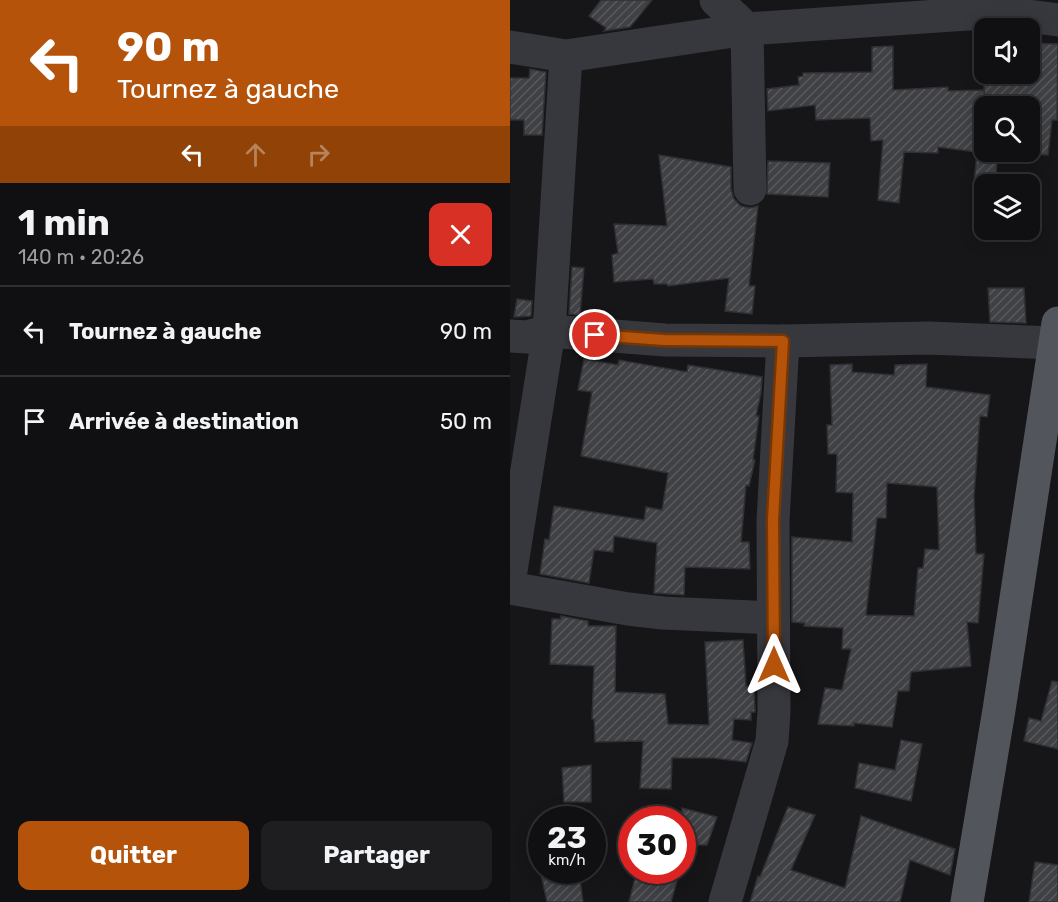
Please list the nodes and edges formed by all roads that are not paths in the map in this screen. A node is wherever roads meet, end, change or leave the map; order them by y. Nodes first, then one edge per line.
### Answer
1 (716, 0) edge
2 (991, 6) edge
3 (1058, 20) edge
4 (747, 29) junction
5 (510, 47) edge
6 (566, 56) junction
7 (750, 189) dead end
8 (549, 331) junction
9 (1057, 333) edge
10 (510, 336) edge
11 (783, 341) junction
12 (510, 577) edge
13 (510, 588) edge
14 (773, 618) junction
15 (725, 902) edge
16 (966, 902) edge

1 - 4 street
2 - 3 street
2 - 4 street
4 - 6 street
4 - 7 street
5 - 6 street
6 - 8 street
8 - 10 street
8 - 11 street
8 - 12 street
9 - 11 street
9 - 16 main road
11 - 14 street
13 - 14 street
14 - 15 street

